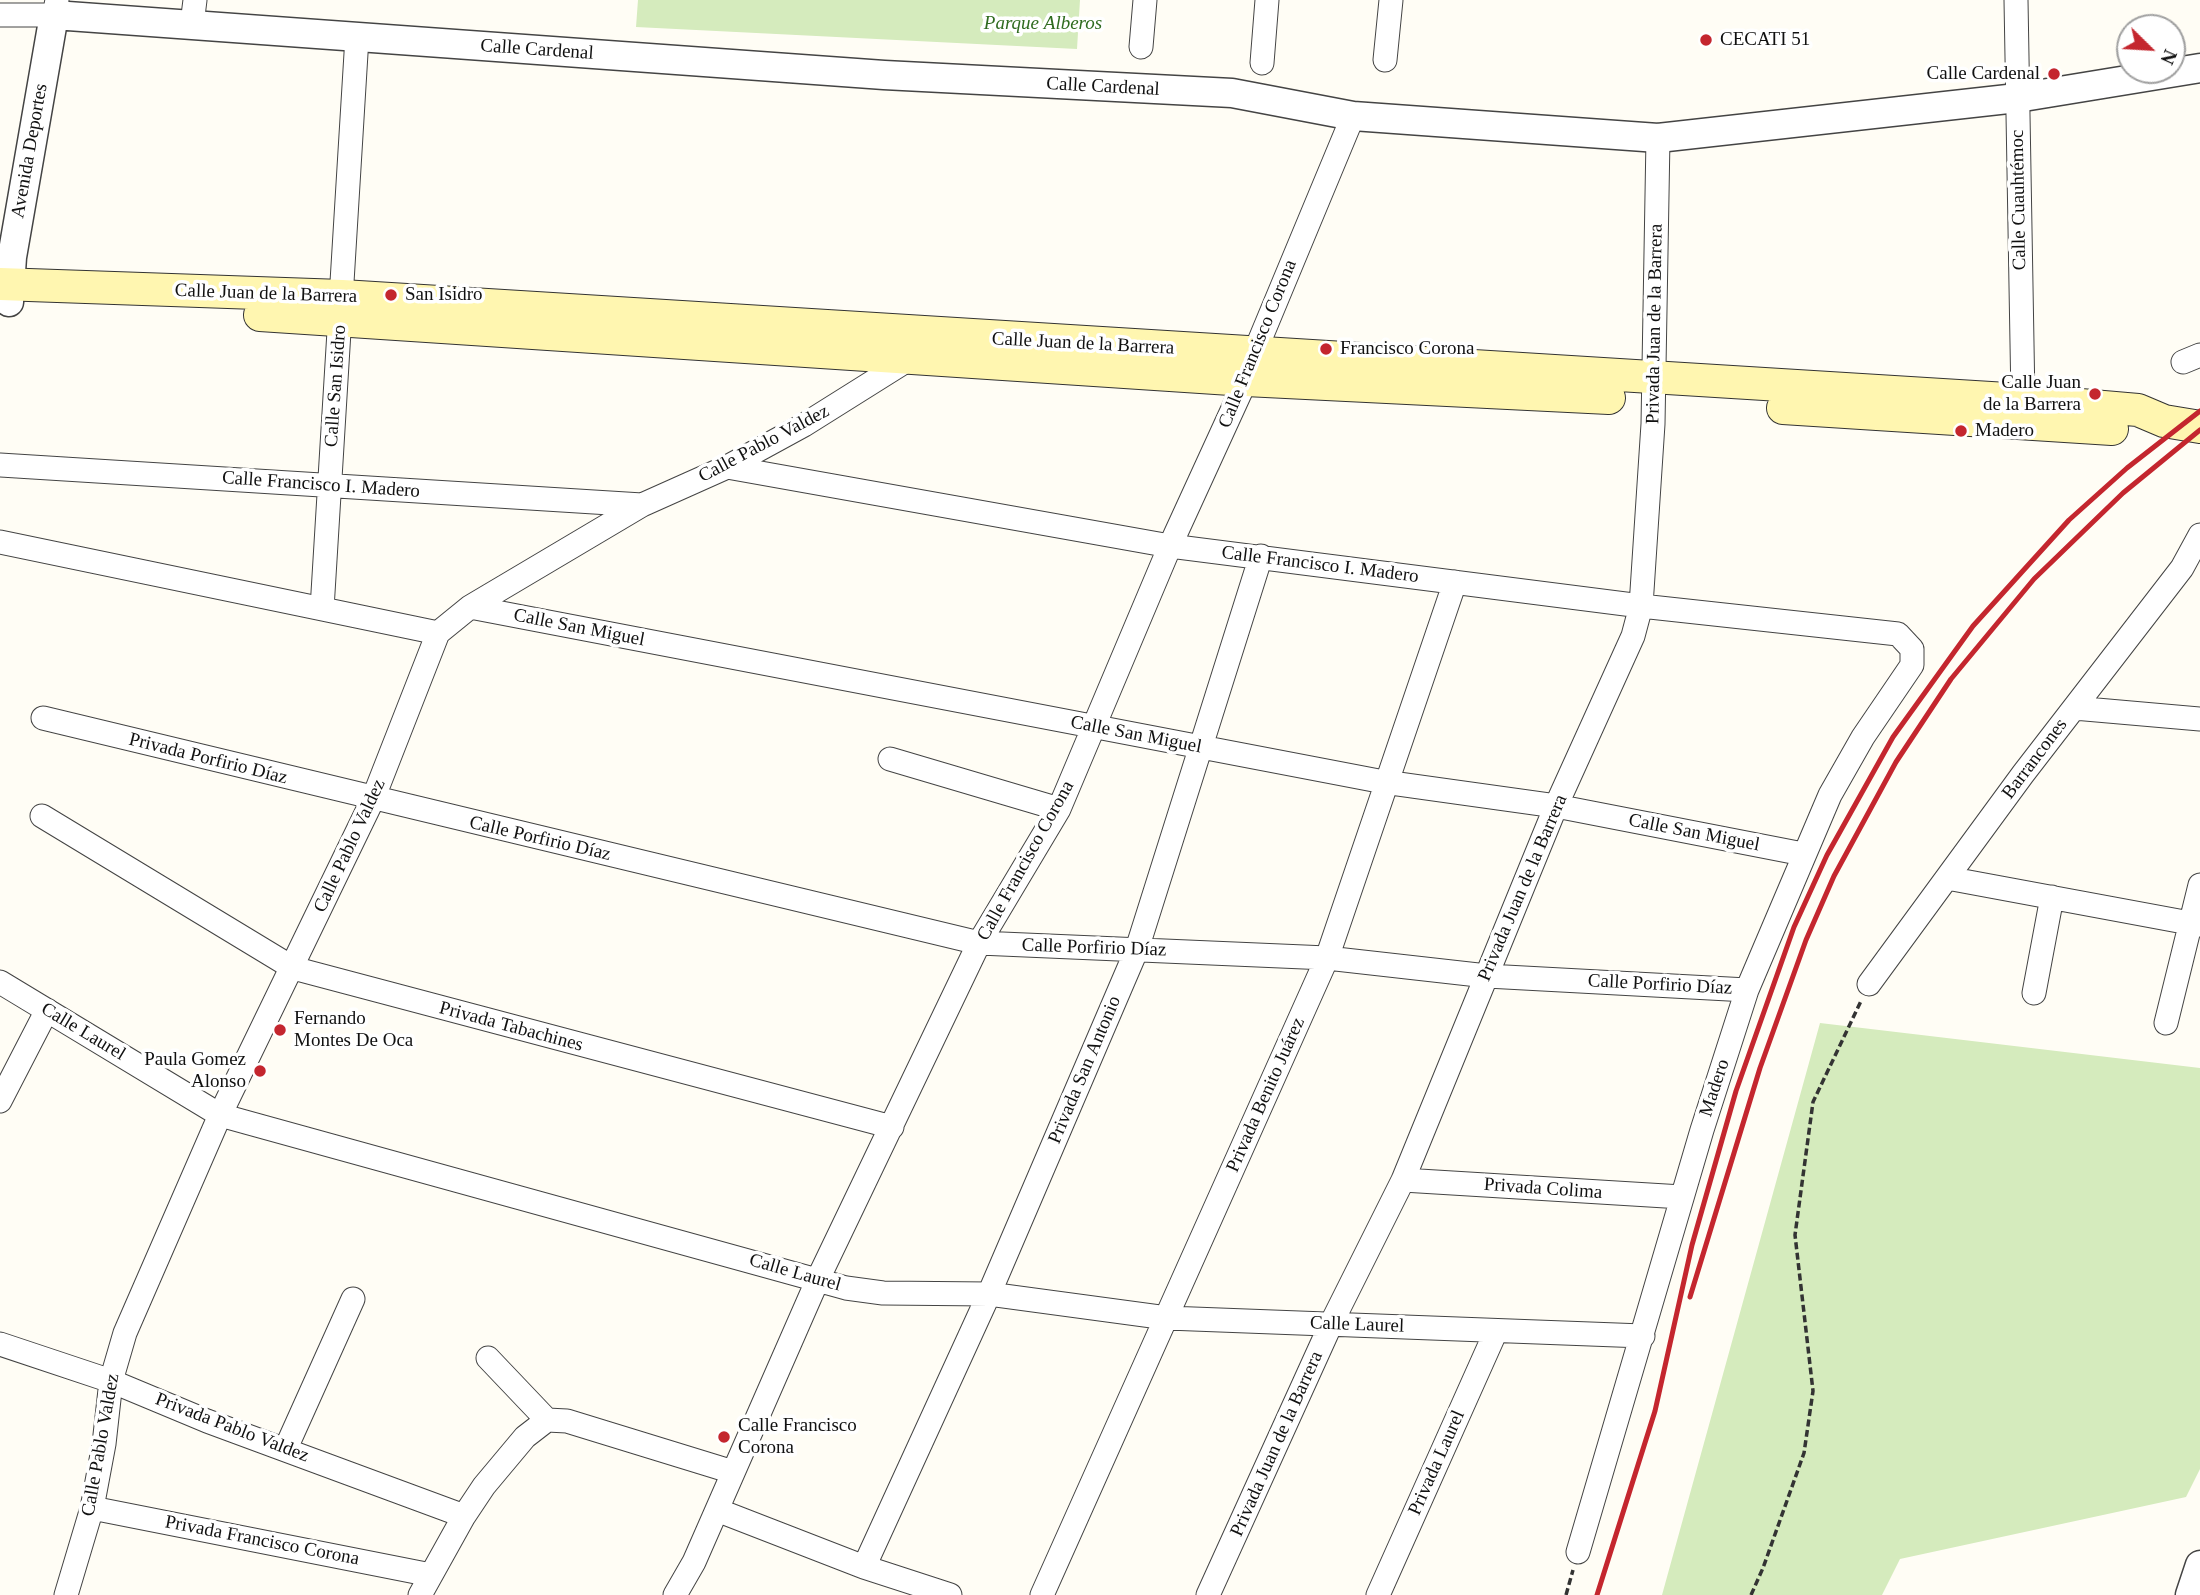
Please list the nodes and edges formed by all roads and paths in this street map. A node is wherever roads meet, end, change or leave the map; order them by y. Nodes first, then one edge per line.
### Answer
1 (1145, 0) edge
2 (1267, 0) edge
3 (1391, 0) edge
4 (2016, 0) edge
5 (55, 8) edge
6 (193, 12) edge
7 (0, 15) edge
8 (357, 37) junction
9 (1141, 47) dead end
10 (1385, 60) dead end
11 (1262, 62) dead end
12 (2200, 68) edge
13 (2017, 99) junction
14 (1353, 116) junction
15 (1658, 138) junction
16 (5, 293) edge
17 (341, 308) junction
18 (916, 346) junction
19 (1250, 367) junction
20 (1654, 390) junction
21 (2023, 400) junction
22 (2164, 421) junction
23 (2200, 427) edge
24 (0, 465) edge
25 (727, 467) junction
26 (330, 486) junction
27 (642, 505) junction
28 (2200, 535) edge
29 (0, 542) edge
30 (1170, 546) junction
31 (1261, 556) junction
32 (2191, 570) edge
33 (1455, 582) junction
34 (1641, 606) junction
35 (470, 607) junction
36 (322, 609) junction
37 (438, 633) junction
38 (1912, 649) joint
39 (2074, 708) junction
40 (43, 718) dead end
41 (2200, 719) edge
42 (1096, 727) junction
43 (1201, 748) junction
44 (890, 760) dead end
45 (1384, 782) junction
46 (373, 799) junction
47 (1556, 806) junction
48 (1059, 809) junction
49 (42, 816) dead end
50 (1803, 855) junction
51 (1947, 878) junction
52 (2200, 885) edge
53 (2052, 897) junction
54 (2196, 925) edge
55 (979, 943) junction
56 (1136, 949) junction
57 (1327, 958) junction
58 (293, 968) junction
59 (1487, 976) junction
60 (0, 982) edge
61 (1869, 984) joint
62 (1747, 990) junction
63 (2034, 993) dead end
64 (47, 1010) junction
65 (2166, 1023) dead end
66 (0, 1101) edge
67 (220, 1115) junction
68 (892, 1127) junction
69 (1403, 1180) junction
70 (1682, 1198) junction
71 (818, 1279) junction
72 (989, 1294) junction
73 (352, 1299) dead end
74 (1167, 1318) junction
75 (1331, 1324) junction
76 (1496, 1331) junction
77 (1643, 1336) junction
78 (0, 1344) edge
79 (488, 1358) dead end
80 (110, 1381) junction
81 (547, 1420) junction
82 (286, 1448) junction
83 (733, 1472) junction
84 (93, 1508) junction
85 (717, 1510) junction
86 (464, 1516) junction
87 (1578, 1552) dead end
88 (2200, 1565) edge
89 (864, 1567) junction
90 (426, 1585) edge
91 (66, 1595) edge
92 (676, 1595) edge
93 (950, 1595) edge
94 (1042, 1595) edge
95 (1208, 1595) edge
96 (1378, 1595) edge
97 (1751, 1595) edge
98 (2190, 1595) edge

1 - 9 street
2 - 11 street
3 - 10 street
4 - 13 street, Calle Cuauhtémoc
5 - 6 street, Calle Cardenal
5 - 7 street, Calle Cardenal
5 - 16 street, Avenida Deportes
6 - 8 street, Calle Cardenal
8 - 14 street, Calle Cardenal
8 - 17 street, Calle San Isidro
12 - 13 street, Calle Cardenal
13 - 15 street, Calle Cardenal
13 - 21 street, Calle Cuauhtémoc
14 - 15 street, Calle Cardenal
14 - 19 street, Calle Francisco Corona
15 - 20 street, Privada Juan de la Barrera
16 - 17 main road, Calle Juan de la Barrera
17 - 18 main road, Calle Juan de la Barrera
17 - 26 street, Calle San Isidro
18 - 19 main road, Calle Juan de la Barrera
18 - 25 street, Calle Pablo Valdez
19 - 20 main road, Calle Juan de la Barrera
19 - 30 street, Calle Francisco Corona
20 - 21 main road, Calle Juan de la Barrera
20 - 22 main road, Calle Juan de la Barrera
20 - 34 street, Privada Juan de la Barrera
21 - 22 main road, Calle Juan de la Barrera
22 - 23 main road, Calle Juan de la Barrera
24 - 26 street, Calle Francisco I. Madero
25 - 27 street, Calle Pablo Valdez
25 - 30 street, Calle Francisco I. Madero
26 - 27 street, Calle Francisco I. Madero
26 - 36 street, Calle San Isidro
27 - 35 street, Calle Pablo Valdez
28 - 32 street, Barrancones
29 - 36 street
30 - 31 street, Calle Francisco I. Madero
30 - 42 street, Calle Francisco Corona
31 - 33 street, Calle Francisco I. Madero
31 - 43 street, Privada San Antonio
32 - 39 street, Barrancones
33 - 34 street, Calle Francisco I. Madero
33 - 45 street, Privada Benito Juárez
34 - 38 street, Calle Francisco I. Madero
34 - 47 street, Privada Juan de la Barrera
35 - 37 street, Calle Pablo Valdez
35 - 42 street, Calle San Miguel
36 - 37 street
37 - 46 street, Calle Pablo Valdez
38 - 50 street, Madero
39 - 41 street
39 - 51 street, Barrancones
40 - 46 street, Privada Porfirio Díaz
42 - 43 street, Calle San Miguel
42 - 48 street, Calle Francisco Corona
43 - 45 street, Calle San Miguel
43 - 56 street, Privada San Antonio
44 - 48 street
45 - 47 street, Calle San Miguel
45 - 57 street, Privada Benito Juárez
46 - 55 street, Calle Porfirio Díaz
46 - 58 street, Calle Pablo Valdez
47 - 50 street, Calle San Miguel
47 - 59 street, Privada Juan de la Barrera
48 - 55 street, Calle Francisco Corona
49 - 58 street, Privada Tabachines
50 - 62 street, Madero
51 - 53 street
51 - 61 street, Barrancones
52 - 54 street
53 - 54 street
53 - 63 street
54 - 65 street
55 - 56 street, Calle Porfirio Díaz
55 - 68 street, Calle Francisco Corona
56 - 57 street, Calle Porfirio Díaz
56 - 72 street, Privada San Antonio
57 - 59 street, Calle Porfirio Díaz
57 - 74 street, Privada Benito Juárez
58 - 67 street, Calle Pablo Valdez
58 - 68 street, Privada Tabachines
59 - 62 street, Calle Porfirio Díaz
59 - 69 street, Privada Juan de la Barrera
60 - 64 street, Calle Laurel
61 - 97 path
62 - 70 street, Madero
64 - 66 street
64 - 67 street, Calle Laurel
67 - 71 street, Calle Laurel
67 - 80 street, Calle Pablo Valdez
68 - 71 street, Calle Francisco Corona
69 - 70 street, Privada Colima
69 - 75 street, Privada Juan de la Barrera
70 - 77 street, Madero
71 - 72 street, Calle Laurel
71 - 83 street, Calle Francisco Corona
72 - 74 street, Calle Laurel
72 - 89 street, Privada San Antonio
73 - 82 street
74 - 75 street, Calle Laurel
74 - 94 street, Privada Benito Juárez
75 - 76 street, Calle Laurel
75 - 95 street, Privada Juan de la Barrera
76 - 77 street, Calle Laurel
76 - 96 street, Privada Laurel
77 - 87 street, Madero
78 - 80 street, Privada Pablo Valdez
79 - 81 street
80 - 82 street, Privada Pablo Valdez
80 - 84 street, Calle Pablo Valdez
81 - 83 street
81 - 86 street
82 - 86 street, Privada Pablo Valdez
83 - 85 street, Calle Francisco Corona
84 - 90 street, Privada Francisco Corona
84 - 91 street, Calle Pablo Valdez
85 - 89 street
85 - 92 street, Calle Francisco Corona
86 - 90 street
88 - 98 street
89 - 93 street

